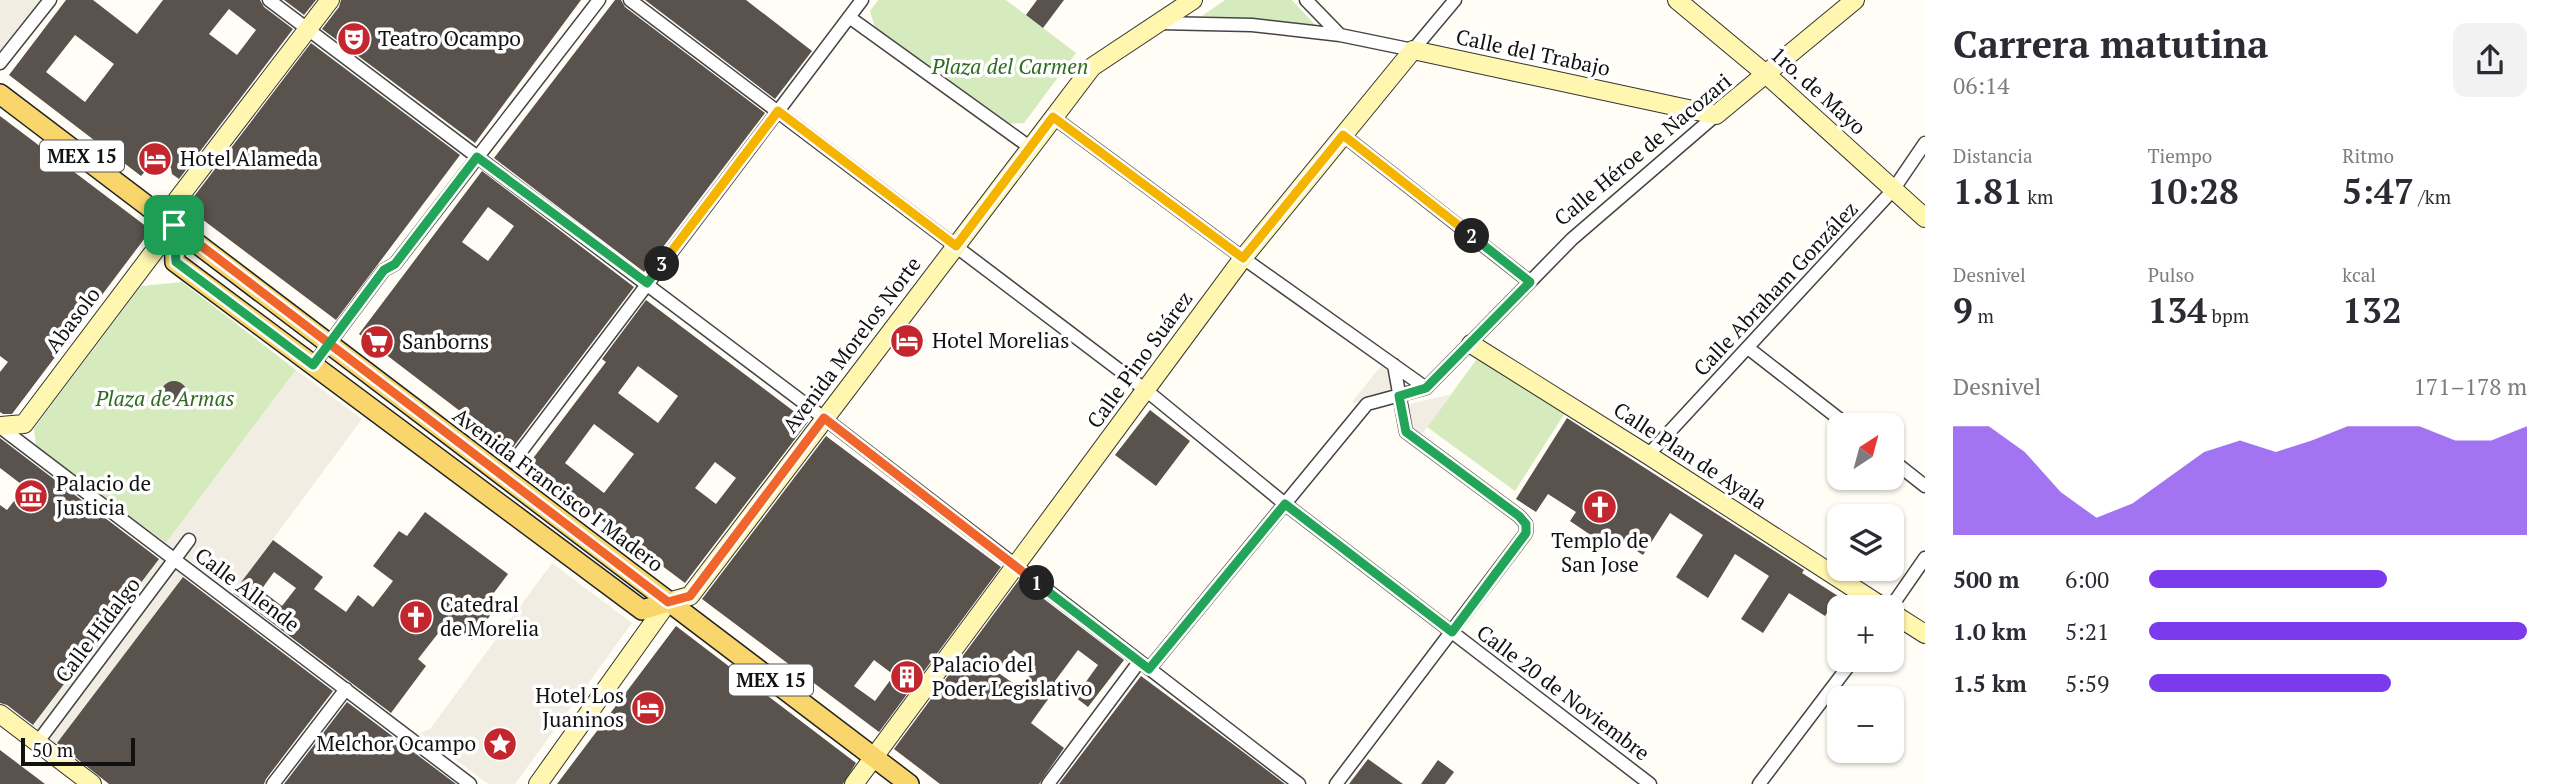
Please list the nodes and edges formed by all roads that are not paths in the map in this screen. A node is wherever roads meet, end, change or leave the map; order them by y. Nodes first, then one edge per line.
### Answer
1 (50, 0) edge
2 (269, 0) edge
3 (330, 0) edge
4 (599, 0) edge
5 (631, 0) edge
6 (862, 0) edge
7 (1193, 0) edge
8 (1306, 0) edge
9 (1455, 0) edge
10 (1677, 0) edge
11 (1855, 0) edge
12 (849, 18) junction
13 (1156, 23) junction
14 (308, 29) junction
15 (1340, 35) junction
16 (1413, 50) junction
17 (0, 63) edge
18 (1767, 75) junction
19 (0, 94) edge
20 (778, 111) junction
21 (1716, 115) junction
22 (1053, 117) junction
23 (1343, 135) junction
24 (1925, 143) edge
25 (1031, 148) junction
26 (477, 157) junction
27 (1893, 190) junction
28 (1925, 218) edge
29 (169, 221) junction
30 (956, 246) junction
31 (1243, 258) junction
32 (1530, 282) junction
33 (647, 283) junction
34 (329, 344) junction
35 (1471, 344) junction
36 (1748, 348) junction
37 (313, 365) junction
38 (1394, 365) junction
39 (1426, 388) junction
40 (1147, 391) junction
41 (1399, 396) junction
42 (1832, 413) edge
43 (824, 418) junction
44 (0, 427) edge
45 (1648, 455) junction
46 (513, 462) dead end
47 (1904, 469) edge
48 (1925, 486) edge
49 (1285, 504) junction
50 (189, 540) dead end
51 (1925, 558) edge
52 (174, 559) junction
53 (1016, 567) junction
54 (1864, 595) edge
55 (1899, 595) edge
56 (668, 602) junction
57 (1904, 621) edge
58 (1452, 632) junction
59 (1925, 634) edge
60 (1144, 665) junction
61 (1844, 672) edge
62 (346, 689) junction
63 (0, 714) edge
64 (37, 743) junction
65 (874, 757) junction
66 (92, 784) edge
67 (274, 784) edge
68 (471, 784) edge
69 (538, 784) edge
70 (854, 784) edge
71 (909, 784) edge
72 (1048, 784) edge
73 (1299, 784) edge
74 (1336, 784) edge
75 (1650, 784) edge
76 (1759, 784) edge

1 - 17 street
2 - 14 street
3 - 14 street, Abasolo
4 - 26 street
5 - 20 street, Calle 20 de Noviembre
6 - 12 street
7 - 13 street, Avenida Morelos Norte
8 - 15 street
9 - 16 street, Calle Pino Suárez
10 - 18 street, 1ro. de Mayo
11 - 18 street, Calle Héroe de Nacozari
12 - 20 street
12 - 25 street
13 - 15 street, Calle del Trabajo
13 - 22 street, Avenida Morelos Norte
14 - 26 street
14 - 29 street, Abasolo
15 - 16 street, Calle del Trabajo
16 - 21 street, Calle del Trabajo
16 - 23 street, Calle Pino Suárez
18 - 21 street, Calle Héroe de Nacozari
18 - 27 street, 1ro. de Mayo
19 - 29 main road, MEX 15
20 - 30 street, Calle 20 de Noviembre
20 - 33 street
21 - 32 street, Calle Héroe de Nacozari
22 - 25 street, Avenida Morelos Norte
22 - 31 street
23 - 31 street, Calle Pino Suárez
23 - 32 street
24 - 27 street, Calle Abraham González
25 - 30 street, Avenida Morelos Norte
26 - 33 street
26 - 34 street
27 - 28 street, 1ro. de Mayo
27 - 36 street, Calle Abraham González
29 - 34 main road, Avenida Francisco I Madero / MEX 15
29 - 37 main road, Avenida Francisco I Madero
29 - 44 street, Abasolo
30 - 40 street, Calle 20 de Noviembre
30 - 43 street, Avenida Morelos Norte
31 - 38 street
31 - 40 street, Calle Pino Suárez
32 - 35 street, Calle Héroe de Nacozari
33 - 43 street
33 - 46 street
34 - 37 street
34 - 56 main road, Avenida Francisco I Madero / MEX 15
35 - 39 street, Calle Héroe de Nacozari
35 - 45 street, Calle Plan de Ayala
36 - 42 street
36 - 45 street, Calle Abraham González
37 - 56 main road, Avenida Francisco I Madero
38 - 39 street
38 - 41 street
39 - 41 street
40 - 49 street, Calle 20 de Noviembre
40 - 53 street, Calle Pino Suárez
41 - 49 street
41 - 58 street
43 - 53 street
43 - 56 street, Avenida Morelos Norte
44 - 52 street, Calle Allende
45 - 54 street, Calle Plan de Ayala
47 - 48 street
49 - 58 street, Calle 20 de Noviembre
49 - 60 street
50 - 52 street, Calle Hidalgo
51 - 55 street
52 - 62 street, Calle Allende
52 - 64 street, Calle Hidalgo
53 - 60 street
53 - 65 street, Calle Pino Suárez
56 - 65 main road, MEX 15
56 - 69 street
57 - 59 street
58 - 74 street
58 - 75 street, Calle 20 de Noviembre
60 - 72 street
60 - 73 street
61 - 76 street
62 - 67 street
62 - 68 street, Calle Allende
63 - 64 street
64 - 66 street
65 - 70 street, Calle Pino Suárez
65 - 71 main road, MEX 15

